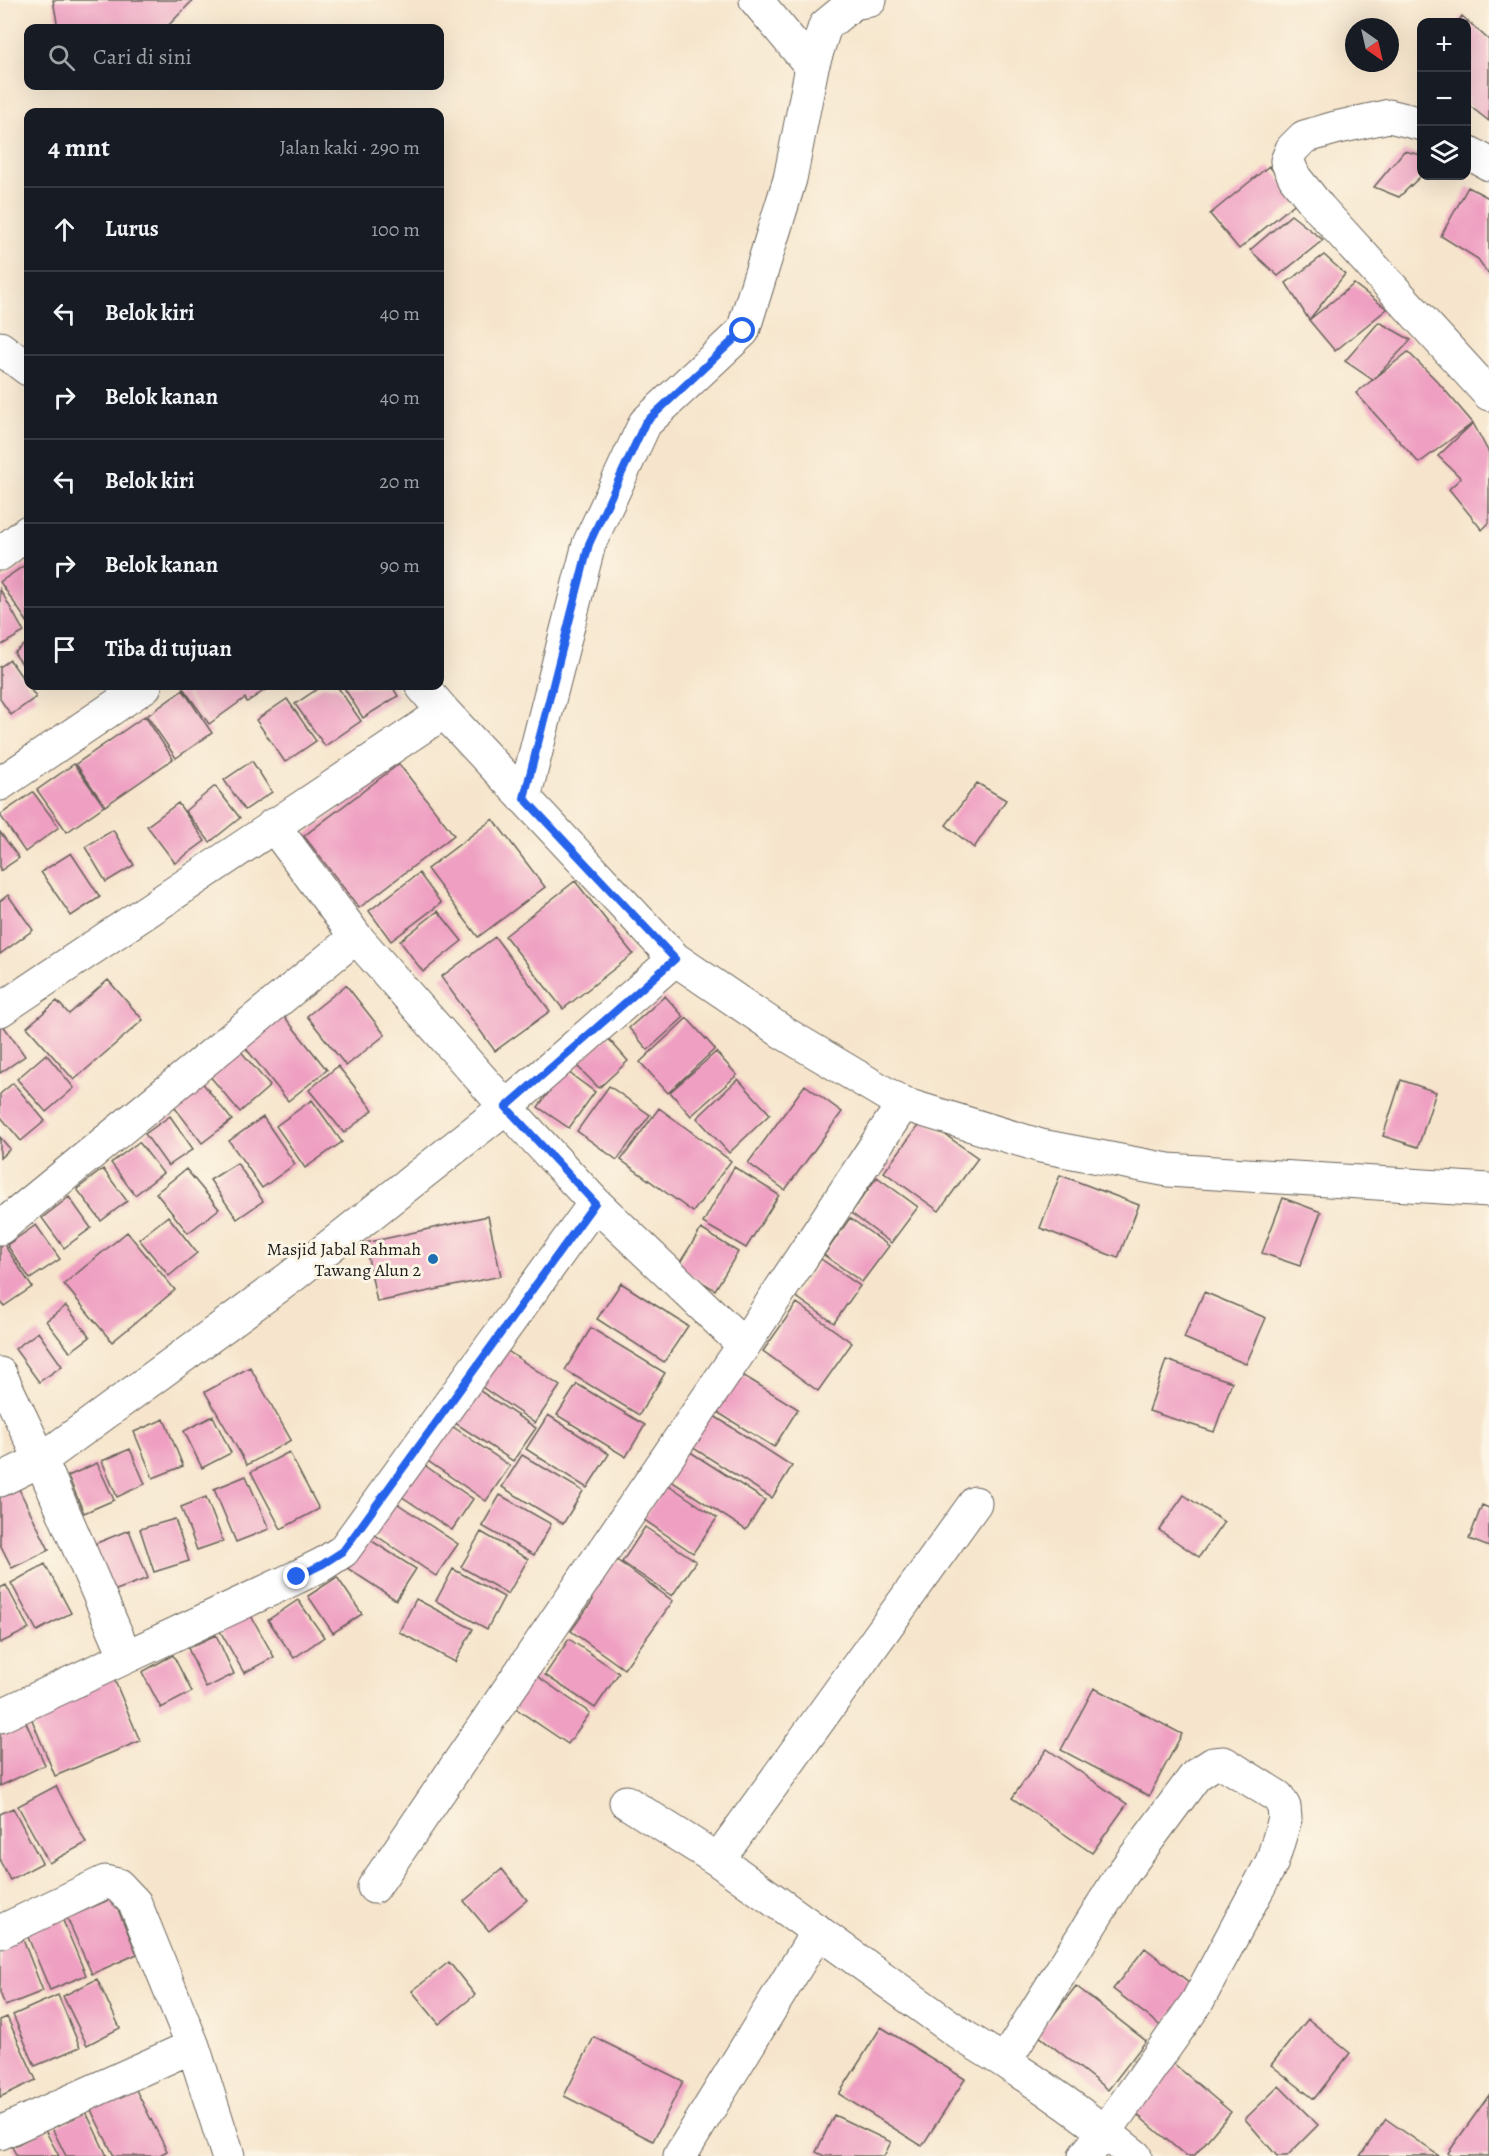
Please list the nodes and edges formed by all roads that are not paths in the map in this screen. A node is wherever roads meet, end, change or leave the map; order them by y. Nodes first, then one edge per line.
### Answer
1 (756, 0) edge
2 (870, 0) edge
3 (812, 67) junction
4 (1417, 123) edge
5 (1471, 153) edge
6 (1489, 164) edge
7 (0, 348) edge
8 (24, 366) edge
9 (1489, 394) edge
10 (24, 535) edge
11 (0, 554) edge
12 (139, 690) edge
13 (425, 690) edge
14 (444, 712) junction
15 (0, 783) edge
16 (524, 798) junction
17 (273, 825) junction
18 (356, 937) junction
19 (675, 959) junction
20 (0, 1010) edge
21 (903, 1104) junction
22 (506, 1107) junction
23 (1489, 1191) edge
24 (595, 1203) junction
25 (0, 1228) edge
26 (744, 1345) junction
27 (0, 1374) edge
28 (41, 1460) junction
29 (0, 1480) edge
30 (975, 1503) dead end
31 (126, 1657) junction
32 (0, 1716) edge
33 (626, 1802) dead end
34 (718, 1860) junction
35 (374, 1887) dead end
36 (818, 1931) junction
37 (0, 1932) edge
38 (193, 2046) junction
39 (1005, 2061) junction
40 (0, 2133) edge
41 (1095, 2144) edge
42 (228, 2156) edge
43 (680, 2156) edge
44 (1135, 2156) edge

1 - 3 street
2 - 3 street
3 - 16 street
4 - 9 street
5 - 6 street
7 - 8 street
10 - 11 street
12 - 15 street
13 - 14 street
14 - 16 street
14 - 17 street
16 - 19 street
17 - 18 street
17 - 20 street
18 - 22 street
18 - 25 street
19 - 21 street
19 - 22 street
21 - 23 street
21 - 26 street
22 - 24 street
22 - 28 street
24 - 26 street
24 - 31 street
26 - 35 street
27 - 28 street
28 - 29 street
28 - 31 street
30 - 34 street
31 - 32 street
33 - 34 street
34 - 36 street
36 - 39 street
36 - 43 street
37 - 38 street
38 - 40 street
38 - 42 street
39 - 41 street
39 - 41 street
41 - 44 street

